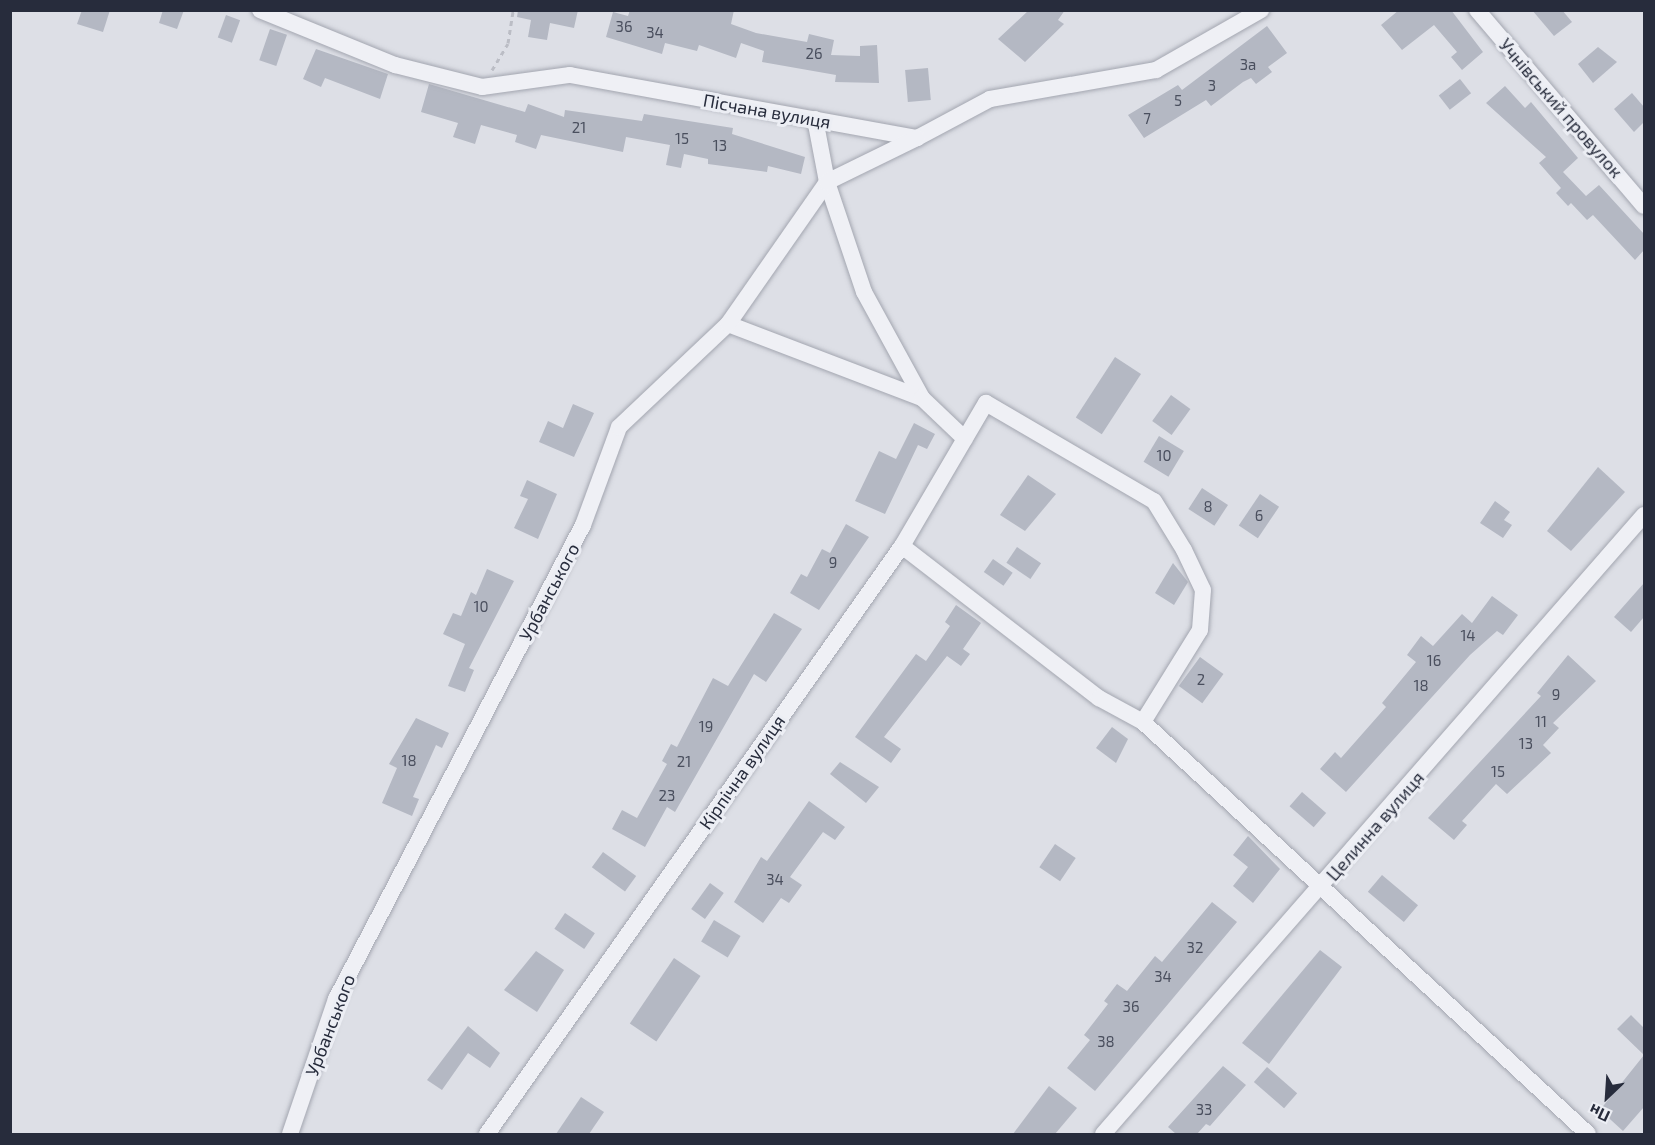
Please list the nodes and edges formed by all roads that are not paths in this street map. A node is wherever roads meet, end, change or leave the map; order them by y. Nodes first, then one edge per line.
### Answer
1 (260, 10) edge
2 (1261, 10) edge
3 (1477, 10) edge
4 (815, 120) junction
5 (917, 138) junction
6 (827, 182) junction
7 (1644, 206) edge
8 (728, 324) junction
9 (922, 398) junction
10 (964, 439) junction
11 (1644, 515) edge
12 (902, 546) junction
13 (1143, 722) junction
14 (1322, 888) junction
15 (290, 1134) edge
16 (487, 1134) edge
17 (1103, 1134) edge
18 (1588, 1134) edge

1 - 4 street, Пiсчана вулиця
2 - 5 street
3 - 7 street, Учнівський провулок
4 - 5 street, Пiсчана вулиця
4 - 6 street
5 - 6 street, Урбанського
6 - 8 street, Урбанського
6 - 9 street
8 - 9 street
8 - 15 street, Урбанського
9 - 10 street
10 - 12 street, Кiрпiчна вулиця
10 - 13 street, Кiрпiчна вулиця
11 - 14 street, Целинна вулиця
12 - 13 street
12 - 16 street, Кiрпiчна вулиця
13 - 14 street
14 - 17 street, Целинна вулиця
14 - 18 street

